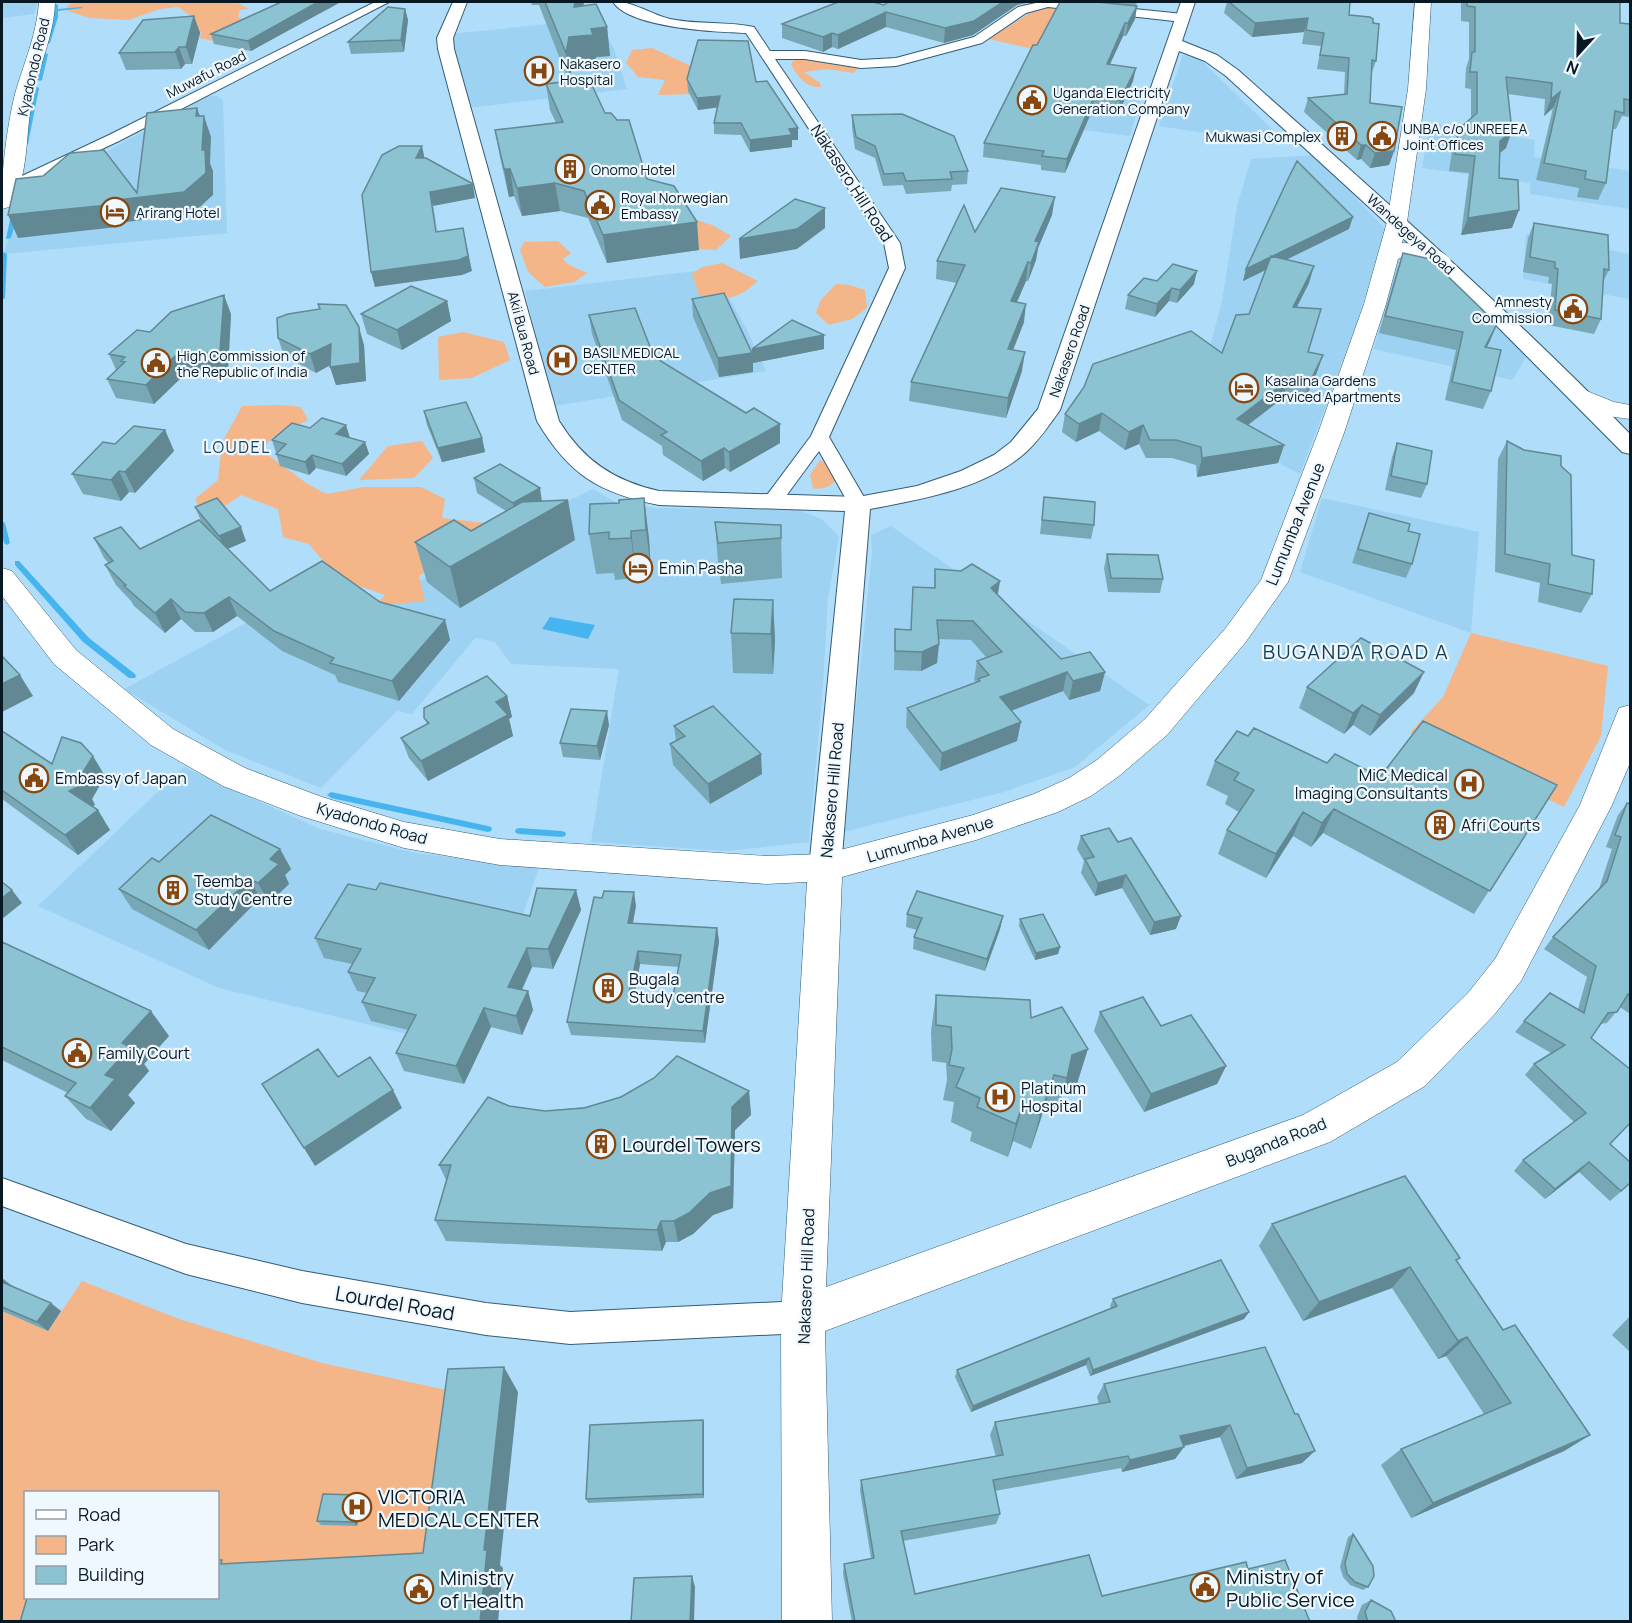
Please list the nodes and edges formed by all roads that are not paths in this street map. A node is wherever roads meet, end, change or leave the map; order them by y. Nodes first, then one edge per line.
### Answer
1 (48, 2) edge
2 (383, 2) edge
3 (460, 2) edge
4 (619, 2) edge
5 (1423, 2) edge
6 (1185, 10) edge
7 (1174, 43) junction
8 (767, 55) junction
9 (10, 138) edge
10 (5, 195) edge
11 (1397, 222) junction
12 (1388, 256) junction
13 (1440, 260) junction
14 (1582, 396) junction
15 (1630, 412) edge
16 (820, 437) junction
17 (1630, 447) edge
18 (771, 503) junction
19 (858, 504) junction
20 (2, 577) edge
21 (1630, 716) edge
22 (825, 868) junction
23 (2, 1192) edge
24 (802, 1317) junction
25 (807, 1622) edge

1 - 9 main road, Kyadondo Road
2 - 10 street, Muwafu Road
3 - 18 street, Akii Bua Road
4 - 8 street, Nakasero Hill Road
5 - 11 main road, Lumumba Avenue
6 - 7 street, Nakasero Road
6 - 8 street
7 - 11 street, Wandegeya Road
7 - 19 street, Nakasero Road
8 - 16 street, Nakasero Hill Road
9 - 10 main road, Kyadondo Road
11 - 12 main road, Lumumba Avenue
11 - 13 street, Wandegeya Road
12 - 13 main road
12 - 22 main road, Lumumba Avenue
13 - 14 street, Wandegeya Road
14 - 15 main road
14 - 17 street, Wandegeya Road
16 - 18 street, Nakasero Hill Road
16 - 19 street
18 - 19 street, Nakasero Road
19 - 22 street, Nakasero Hill Road
20 - 22 main road, Kyadondo Road
21 - 24 main road, Buganda Road
22 - 24 main road, Nakasero Hill Road
23 - 24 street, Lourdel Road
24 - 25 main road, Nakasero Hill Road

